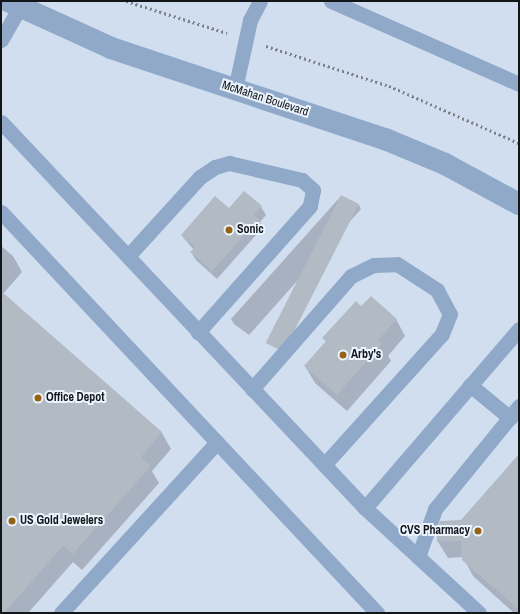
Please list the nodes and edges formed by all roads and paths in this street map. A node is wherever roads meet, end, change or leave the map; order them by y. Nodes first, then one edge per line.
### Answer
1 (126, 1) edge
2 (260, 1) edge
3 (331, 1) edge
4 (14, 4) edge
5 (246, 39) junction
6 (1, 40) edge
7 (519, 84) edge
8 (235, 89) junction
9 (1, 122) edge
10 (519, 143) edge
11 (519, 204) edge
12 (1, 212) edge
13 (128, 256) junction
14 (519, 329) edge
15 (198, 332) junction
16 (470, 385) junction
17 (252, 389) junction
18 (514, 412) edge
19 (217, 442) junction
20 (324, 465) junction
21 (365, 508) junction
22 (418, 557) junction
23 (61, 613) edge
24 (377, 613) edge
25 (479, 613) edge

1 - 5 path
2 - 5 lane
3 - 7 lane
4 - 6 lane
4 - 8 street, McMahan Boulevard
5 - 8 lane
5 - 10 path
8 - 11 street, McMahan Boulevard
9 - 13 lane
12 - 19 lane
13 - 15 lane
13 - 15 lane
14 - 16 lane
15 - 17 lane
16 - 18 lane
16 - 21 lane
17 - 20 lane
17 - 20 lane
18 - 22 lane
19 - 23 lane
19 - 24 lane
20 - 21 lane
21 - 22 lane
22 - 25 lane

